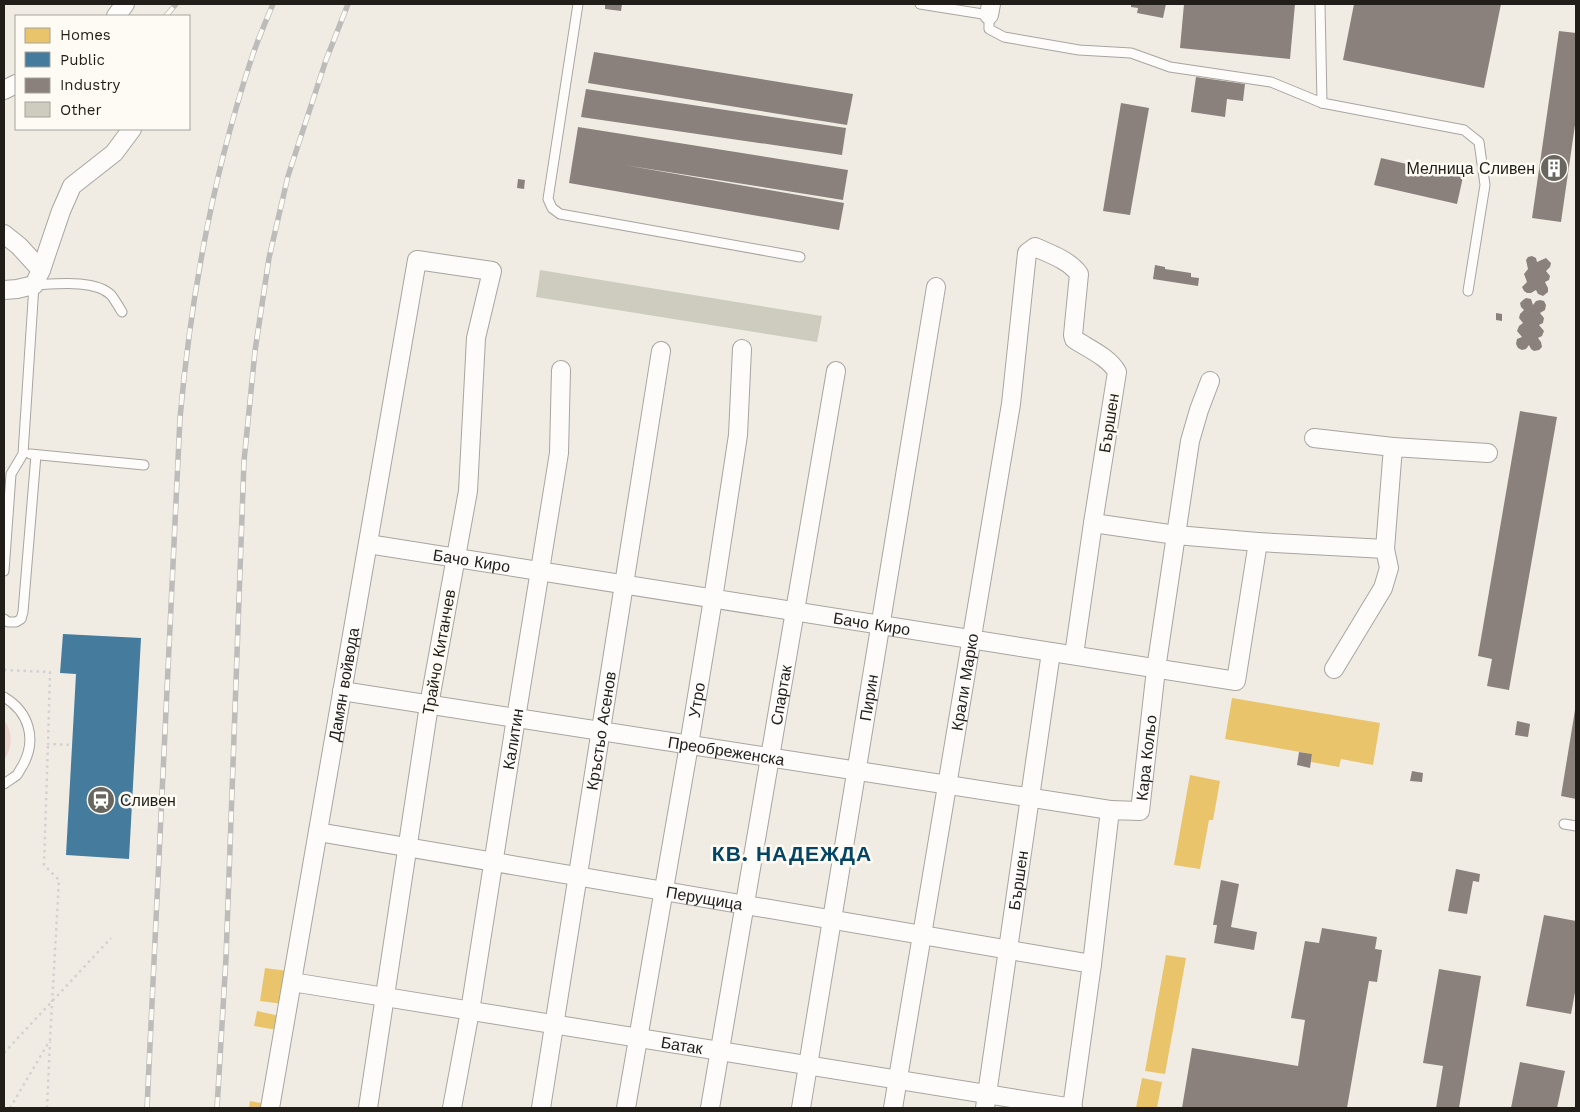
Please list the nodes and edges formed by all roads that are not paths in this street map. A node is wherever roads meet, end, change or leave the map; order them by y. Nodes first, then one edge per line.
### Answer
1 (125, 4) edge
2 (578, 4) edge
3 (920, 4) edge
4 (1320, 4) edge
5 (990, 9) edge
6 (117, 15) edge
7 (1322, 103) junction
8 (131, 130) edge
9 (4, 234) edge
10 (1027, 253) joint
11 (800, 256) dead end
12 (417, 260) joint
13 (37, 277) junction
14 (936, 287) dead end
15 (4, 290) edge
16 (1468, 291) dead end
17 (122, 312) dead end
18 (742, 349) dead end
19 (661, 351) dead end
20 (560, 370) dead end
21 (836, 371) dead end
22 (1210, 382) dead end
23 (1314, 438) dead end
24 (1393, 447) junction
25 (1488, 453) dead end
26 (23, 454) junction
27 (36, 455) junction
28 (144, 465) dead end
29 (1093, 522) junction
30 (1176, 535) junction
31 (1258, 542) junction
32 (368, 544) junction
33 (1385, 549) junction
34 (456, 558) junction
35 (4, 571) edge
36 (540, 571) junction
37 (624, 584) junction
38 (713, 598) junction
39 (795, 612) junction
40 (4, 619) edge
41 (882, 625) junction
42 (972, 639) junction
43 (1050, 652) junction
44 (1074, 656) junction
45 (1156, 669) junction
46 (1334, 669) dead end
47 (342, 691) junction
48 (4, 697) edge
49 (429, 705) junction
50 (516, 718) junction
51 (601, 731) junction
52 (690, 745) junction
53 (770, 758) junction
54 (857, 771) junction
55 (4, 784) edge
56 (947, 785) junction
57 (1030, 798) junction
58 (1110, 810) junction
59 (1564, 824) dead end
60 (1576, 826) edge
61 (318, 832) junction
62 (407, 847) junction
63 (494, 862) junction
64 (578, 876) junction
65 (663, 890) junction
66 (745, 904) junction
67 (833, 920) junction
68 (922, 935) junction
69 (1008, 949) junction
70 (1092, 964) junction
71 (292, 982) junction
72 (385, 997) junction
73 (470, 1011) junction
74 (554, 1024) junction
75 (638, 1038) junction
76 (720, 1051) junction
77 (809, 1065) junction
78 (898, 1080) junction
79 (986, 1101) edge
80 (270, 1108) edge
81 (368, 1108) edge
82 (452, 1108) edge
83 (541, 1108) edge
84 (626, 1108) edge
85 (710, 1108) edge
86 (802, 1108) edge
87 (893, 1108) edge
88 (1072, 1108) edge

1 - 6 street
2 - 11 lane
3 - 5 lane
4 - 7 lane
5 - 7 lane
7 - 16 lane
8 - 13 street
9 - 13 street
10 - 29 street, Бършен
10 - 42 street, Крали Марко
12 - 32 street, Дамян войвода
12 - 34 street, Трайчо Китанчев
13 - 15 street
13 - 17 lane
13 - 26 lane
14 - 41 street, Пирин
18 - 38 street, Утро
19 - 37 street, Кръстьо Асенов
20 - 36 street, Калитин
21 - 39 street, Спартак
22 - 30 street, Кара Кольо
23 - 24 street
24 - 25 street
24 - 33 street
26 - 27 lane
26 - 35 lane
27 - 28 lane
27 - 40 lane
29 - 30 street
29 - 44 street, Бършен
30 - 31 street
30 - 45 street, Кара Кольо
31 - 33 street
31 - 45 street, Бачо Киро
32 - 34 street, Бачо Киро
32 - 47 street, Дамян войвода
33 - 46 street
34 - 36 street, Бачо Киро
34 - 49 street, Трайчо Китанчев
36 - 37 street, Бачо Киро
36 - 50 street, Калитин
37 - 38 street, Бачо Киро
37 - 51 street, Кръстьо Асенов
38 - 39 street, Бачо Киро
38 - 52 street, Утро
39 - 41 street, Бачо Киро
39 - 53 street, Спартак
41 - 42 street, Бачо Киро
41 - 54 street, Пирин
42 - 43 street, Бачо Киро
42 - 56 street, Крали Марко
43 - 44 street, Бачо Киро
43 - 57 street, Бършен
44 - 45 street, Бачо Киро
45 - 58 street, Кара Кольо
47 - 49 street, Преобреженска
47 - 61 street, Дамян войвода
48 - 55 lane
49 - 50 street, Преобреженска
49 - 62 street, Трайчо Китанчев
50 - 51 street, Преобреженска
50 - 63 street, Калитин
51 - 52 street, Преобреженска
51 - 64 street, Кръстьо Асенов
52 - 53 street, Преобреженска
52 - 65 street, Утро
53 - 54 street, Преобреженска
53 - 66 street, Спартак
54 - 56 street, Преобреженска
54 - 67 street, Пирин
56 - 57 street, Преобреженска
56 - 68 street, Крали Марко
57 - 58 street, Преобреженска
57 - 69 street, Бършен
58 - 70 street, Кара Кольо
59 - 60 lane
61 - 62 street, Перущица
61 - 71 street, Дамян войвода
62 - 63 street, Перущица
62 - 72 street, Трайчо Китанчев
63 - 64 street, Перущица
63 - 73 street, Калитин
64 - 65 street, Перущица
64 - 74 street, Кръстьо Асенов
65 - 66 street, Перущица
65 - 75 street, Утро
66 - 67 street, Перущица
66 - 76 street, Спартак
67 - 68 street, Перущица
67 - 77 street, Пирин
68 - 69 street, Перущица
68 - 78 street, Крали Марко
69 - 70 street, Перущица
69 - 79 street, Бършен
70 - 88 street, Кара Кольо
71 - 72 street, Батак
71 - 80 street, Дамян войвода
72 - 73 street, Батак
72 - 81 street, Трайчо Китанчев
73 - 74 street, Батак
73 - 82 street, Калитин
74 - 75 street, Батак
74 - 83 street, Кръстьо Асенов
75 - 76 street, Батак
75 - 84 street, Утро
76 - 77 street, Батак
76 - 85 street, Спартак
77 - 78 street, Батак
77 - 86 street, Пирин
78 - 79 street, Батак
78 - 87 street, Крали Марко
79 - 88 street, Батак

